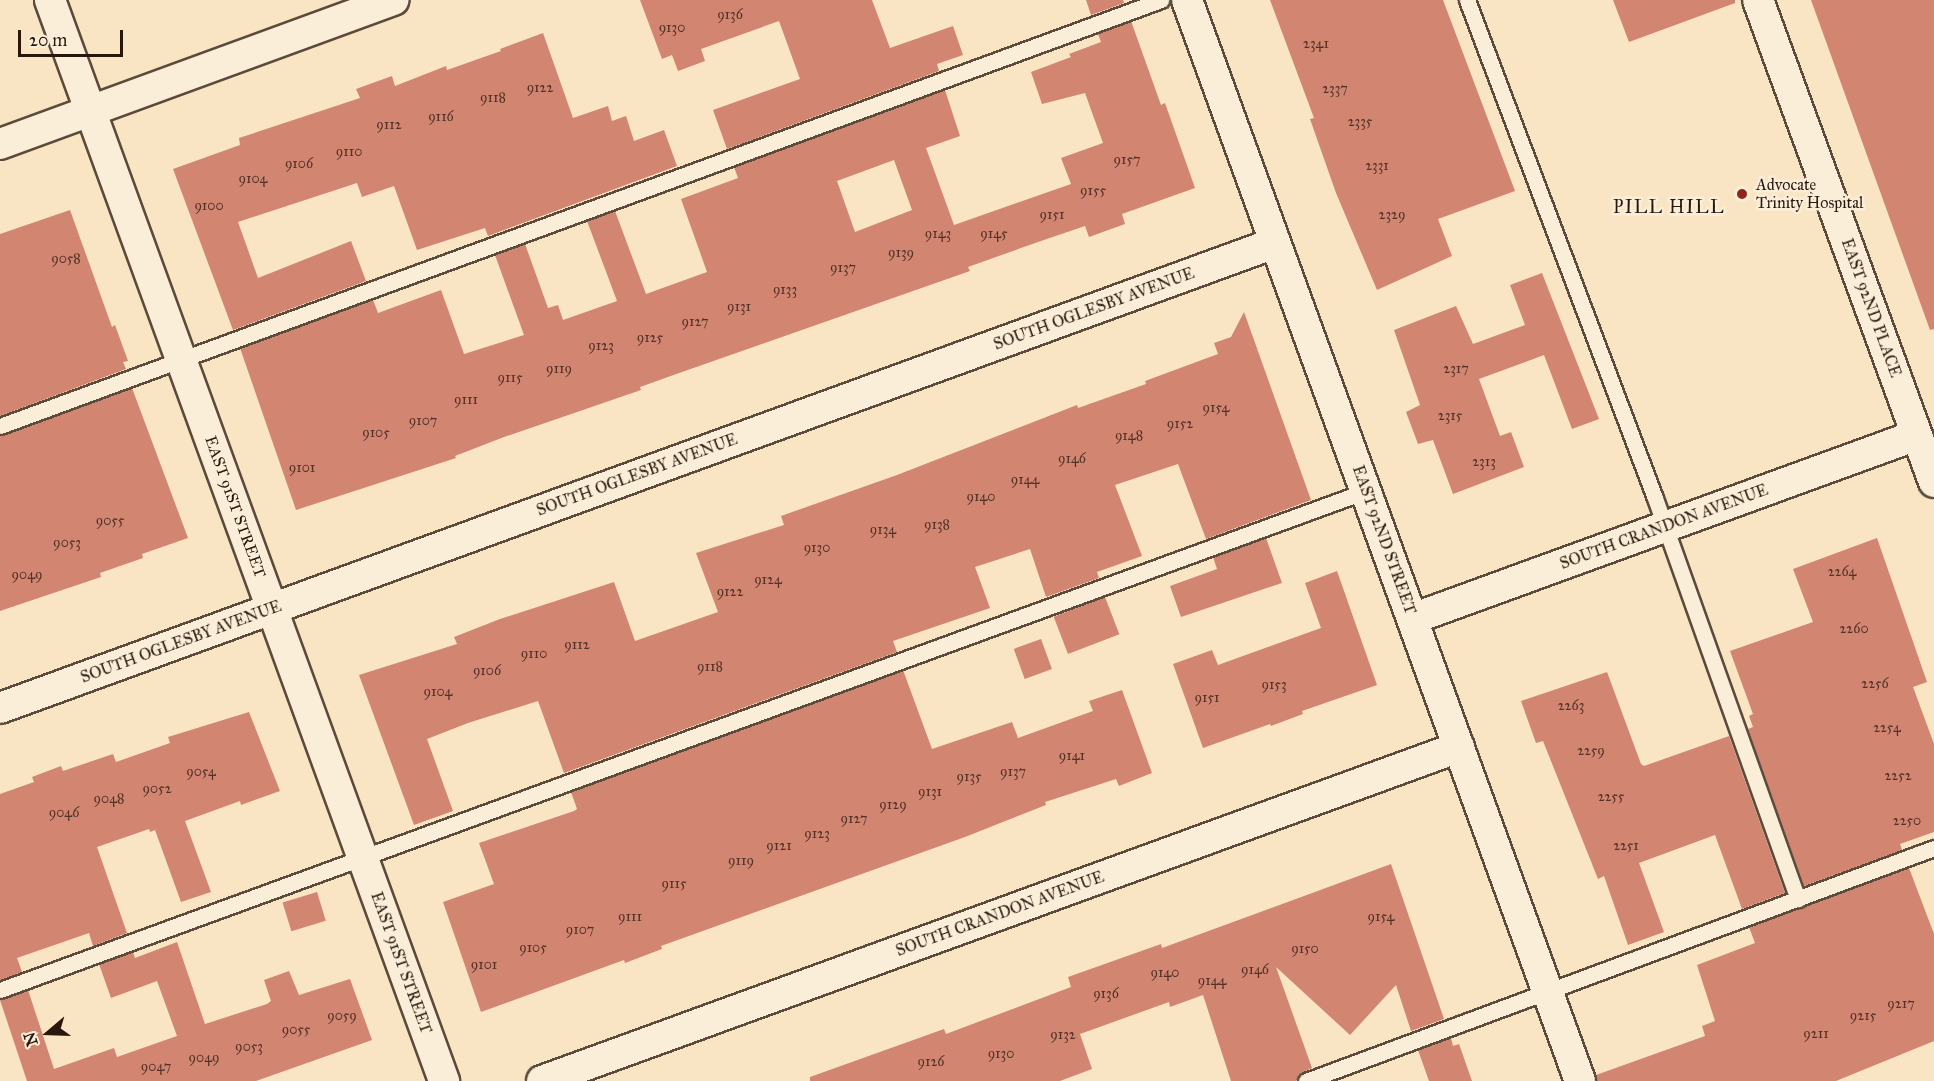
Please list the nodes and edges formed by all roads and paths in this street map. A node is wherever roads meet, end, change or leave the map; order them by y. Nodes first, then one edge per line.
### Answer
1 (50, 0) edge
2 (394, 0) edge
3 (1161, 0) edge
4 (1187, 0) edge
5 (1467, 0) edge
6 (1758, 0) edge
7 (90, 111) junction
8 (0, 144) edge
9 (1275, 243) junction
10 (182, 361) junction
11 (0, 426) edge
12 (1917, 435) junction
13 (1934, 482) edge
14 (1366, 491) junction
15 (1665, 527) junction
16 (272, 608) junction
17 (1412, 619) junction
18 (0, 708) edge
19 (1459, 747) junction
20 (1934, 848) edge
21 (363, 858) junction
22 (1798, 899) junction
23 (0, 990) edge
24 (1548, 993) junction
25 (444, 1081) edge
26 (542, 1081) edge
27 (1306, 1081) edge
28 (1580, 1081) edge

1 - 7 street, EAST 91ST STREET
2 - 7 street
3 - 10 lane
4 - 9 street, EAST 92ND STREET
5 - 15 lane
6 - 12 street, EAST 92ND PLACE
7 - 8 street
7 - 10 street, EAST 91ST STREET
9 - 14 street, EAST 92ND STREET
9 - 16 street, SOUTH OGLESBY AVENUE
10 - 11 lane
10 - 16 street, EAST 91ST STREET
12 - 13 street, EAST 92ND PLACE
12 - 15 street, SOUTH CRANDON AVENUE
14 - 17 street, EAST 92ND STREET
14 - 21 lane
15 - 17 street, SOUTH CRANDON AVENUE
15 - 22 lane
16 - 18 street, SOUTH OGLESBY AVENUE
16 - 21 street, EAST 91ST STREET
17 - 19 street, EAST 92ND STREET
19 - 24 street, EAST 92ND STREET
19 - 26 street, SOUTH CRANDON AVENUE
20 - 22 lane
21 - 23 lane
21 - 25 street, EAST 91ST STREET
22 - 24 lane
24 - 27 lane
24 - 28 street, EAST 92ND STREET

